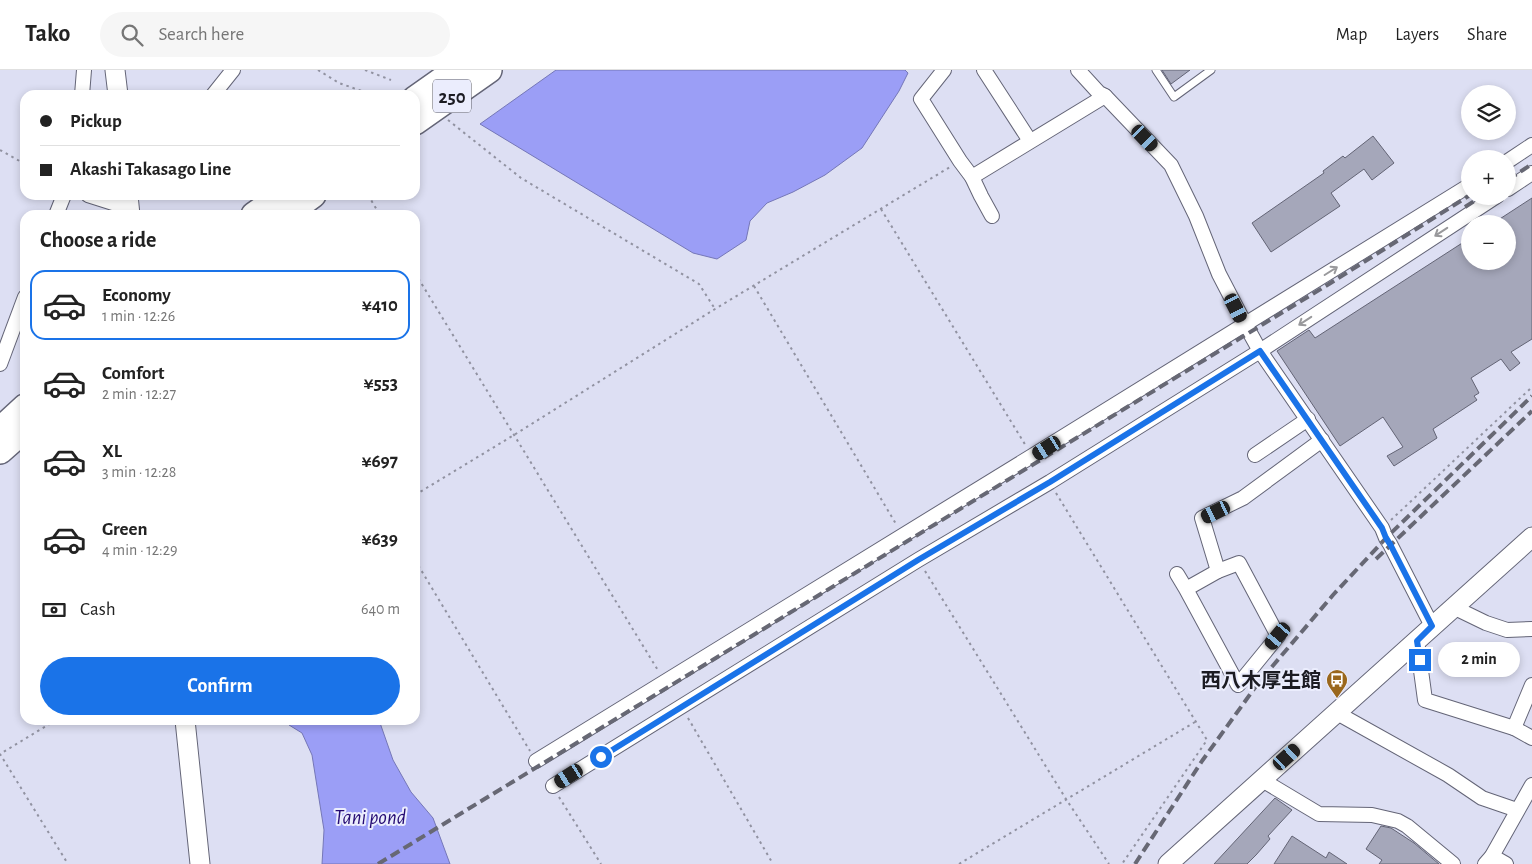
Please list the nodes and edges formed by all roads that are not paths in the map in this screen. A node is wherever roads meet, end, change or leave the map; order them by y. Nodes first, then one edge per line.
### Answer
1 (84, 70) edge
2 (115, 70) edge
3 (233, 70) edge
4 (456, 70) edge
5 (489, 70) edge
6 (944, 70) edge
7 (984, 70) edge
8 (1078, 70) edge
9 (1156, 70) edge
10 (1211, 70) edge
11 (82, 90) edge
12 (117, 90) edge
13 (217, 90) edge
14 (420, 95) edge
15 (1105, 96) junction
16 (420, 118) edge
17 (1030, 141) junction
18 (1532, 145) edge
19 (1516, 156) edge
20 (1532, 173) edge
21 (972, 177) junction
22 (1516, 184) edge
23 (1461, 191) edge
24 (107, 200) edge
25 (275, 200) edge
26 (306, 200) edge
27 (1483, 205) edge
28 (129, 206) edge
29 (261, 210) edge
30 (293, 210) edge
31 (992, 216) dead end
32 (20, 310) edge
33 (1245, 324) junction
34 (1260, 351) junction
35 (0, 364) edge
36 (20, 412) edge
37 (1308, 419) junction
38 (0, 430) edge
39 (20, 433) edge
40 (1322, 440) junction
41 (0, 451) edge
42 (1255, 455) dead end
43 (1532, 537) edge
44 (1218, 571) junction
45 (1177, 574) dead end
46 (1186, 589) junction
47 (1453, 607) junction
48 (1432, 626) junction
49 (1532, 629) edge
50 (1417, 641) junction
51 (1532, 685) edge
52 (1336, 713) junction
53 (186, 725) edge
54 (1514, 728) junction
55 (1532, 738) edge
56 (536, 761) road end
57 (1262, 780) junction
58 (1532, 785) edge
59 (553, 786) road end
60 (1517, 810) junction
61 (1489, 860) edge
62 (200, 864) edge
63 (1168, 864) edge
64 (1453, 864) edge
65 (1506, 864) edge

1 - 11 street
2 - 12 main road
3 - 13 street
4 - 14 highway, 250
5 - 16 highway, 250
6 - 21 street
7 - 17 street
8 - 15 street
9 - 10 lane
15 - 17 street
15 - 33 street
17 - 21 street
18 - 19 street
20 - 22 street
21 - 31 street
33 -> 23 street
24 - 28 street
25 - 29 highway
26 - 30 highway
27 -> 34 street
32 - 35 street
33 - 34 street
33 - 56 street
34 - 37 street
34 - 59 street
36 - 38 highway
37 - 40 street
37 - 42 street
39 - 41 highway
40 - 44 street
40 - 48 street
43 - 47 main road
44 - 46 street
44 - 46 street
45 - 46 street
47 - 48 main road
47 - 49 street
48 - 50 main road
50 - 52 main road
50 - 54 street
51 - 54 street
52 - 57 main road
52 - 60 street
53 - 62 main road
54 - 55 street
57 - 63 main road
57 - 64 street
58 - 60 street
60 - 61 street
61 - 65 street

